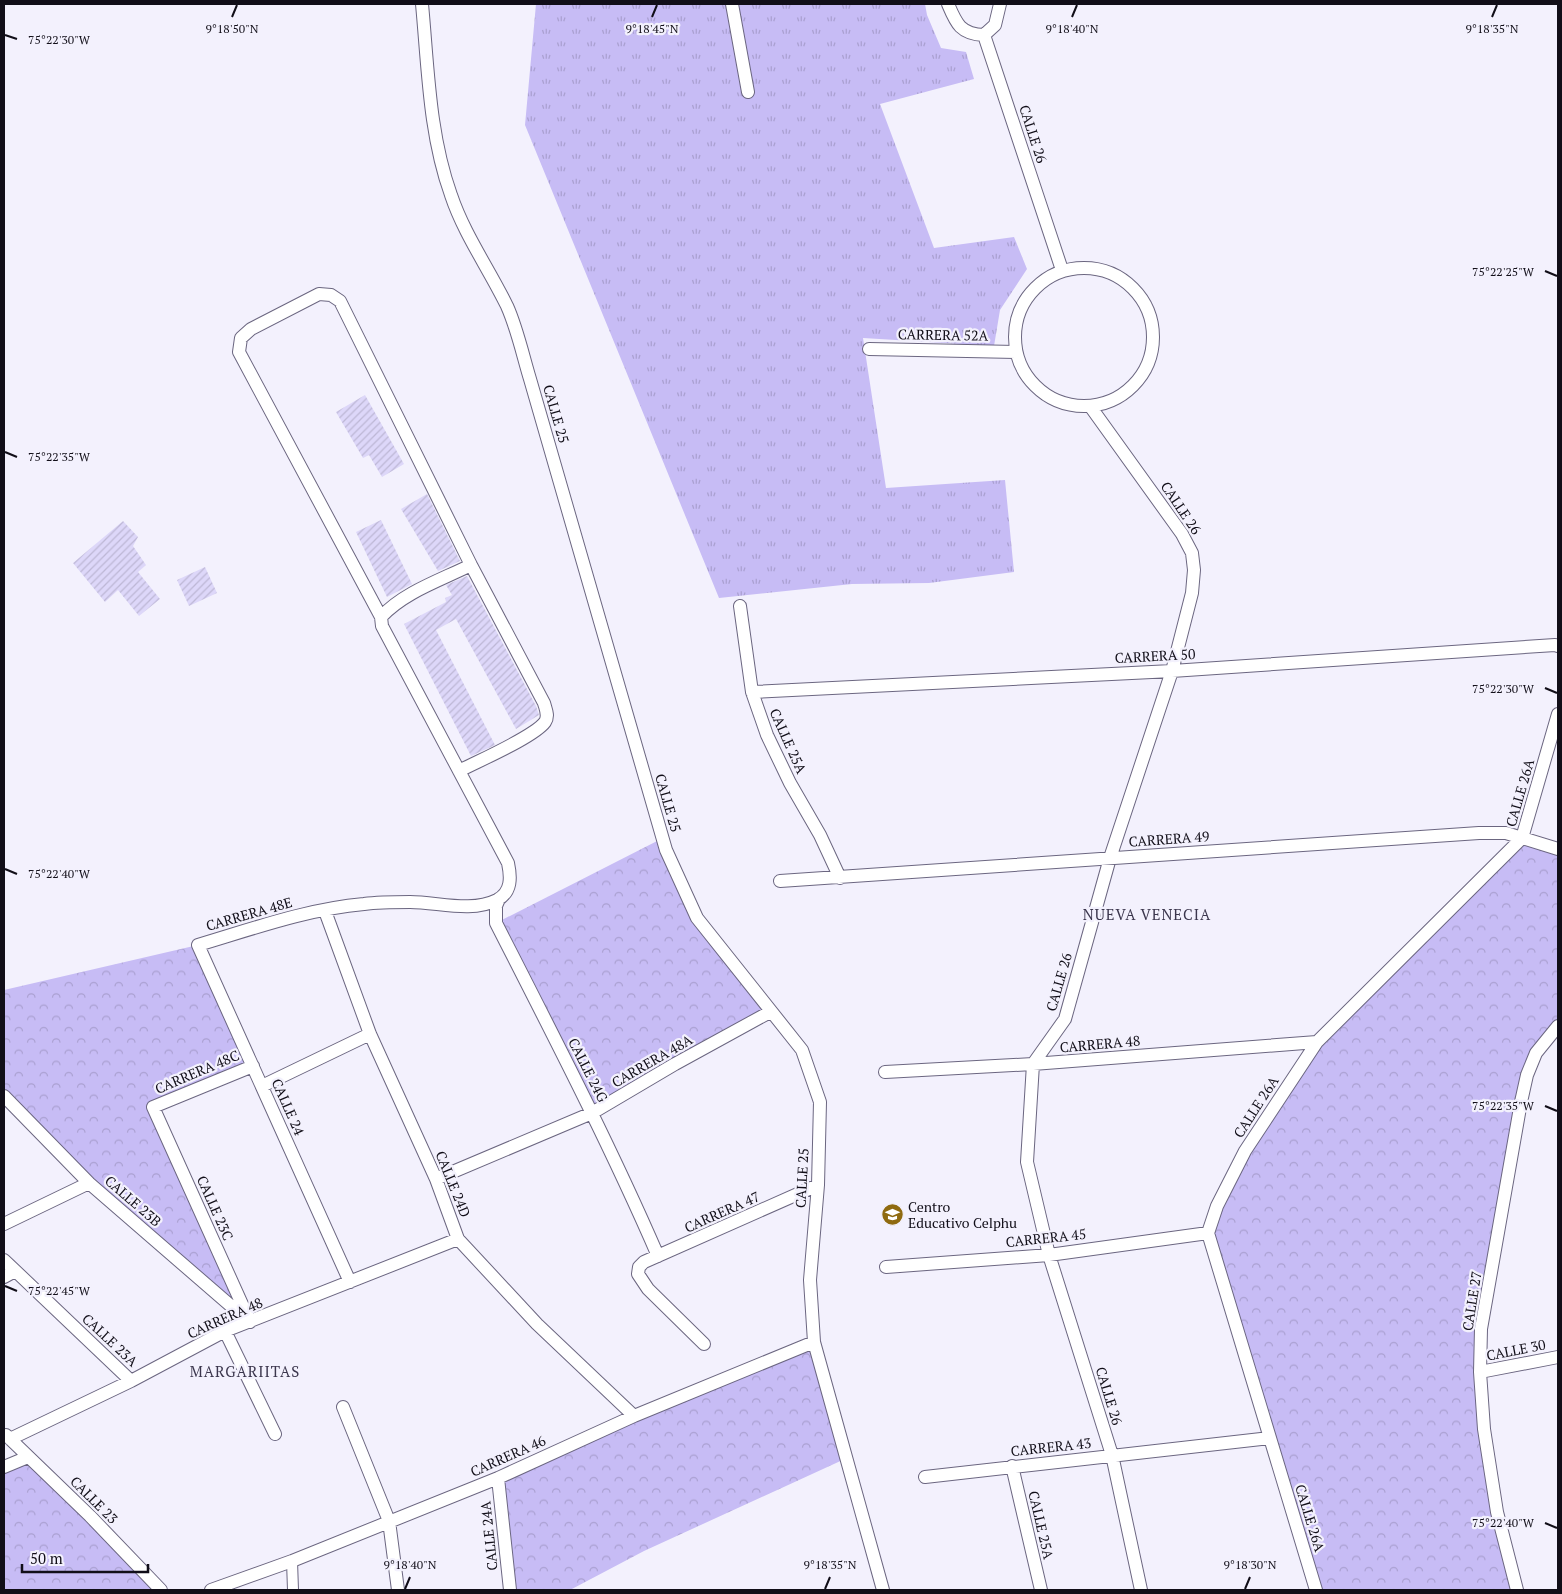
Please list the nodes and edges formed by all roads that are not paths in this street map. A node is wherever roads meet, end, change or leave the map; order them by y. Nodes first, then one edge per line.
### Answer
1 (422, 4) edge
2 (732, 4) edge
3 (948, 4) edge
4 (1000, 4) edge
5 (984, 35) junction
6 (748, 92) dead end
7 (1062, 270) junction
8 (869, 349) dead end
9 (1016, 352) junction
10 (1090, 406) junction
11 (471, 565) junction
12 (740, 606) dead end
13 (381, 617) junction
14 (1558, 646) edge
15 (1172, 671) junction
16 (752, 692) junction
17 (1558, 714) edge
18 (459, 771) junction
19 (1522, 838) junction
20 (1558, 849) edge
21 (1110, 858) junction
22 (840, 878) junction
23 (780, 881) dead end
24 (499, 899) junction
25 (325, 911) junction
26 (198, 945) joint
27 (770, 1012) junction
28 (1558, 1026) edge
29 (370, 1034) junction
30 (1317, 1042) junction
31 (1033, 1064) junction
32 (253, 1066) junction
33 (885, 1072) dead end
34 (262, 1086) junction
35 (4, 1096) edge
36 (153, 1107) joint
37 (592, 1113) junction
38 (436, 1179) junction
39 (89, 1183) junction
40 (818, 1185) junction
41 (4, 1224) edge
42 (1208, 1233) junction
43 (458, 1239) junction
44 (1049, 1255) junction
45 (658, 1256) junction
46 (4, 1260) edge
47 (886, 1267) dead end
48 (10, 1274) edge
49 (350, 1282) junction
50 (250, 1322) junction
51 (226, 1331) junction
52 (814, 1342) junction
53 (704, 1344) dead end
54 (1558, 1357) edge
55 (1480, 1372) junction
56 (131, 1380) junction
57 (343, 1407) dead end
58 (634, 1416) junction
59 (274, 1434) dead end
60 (7, 1436) edge
61 (1270, 1438) junction
62 (1112, 1455) junction
63 (28, 1457) junction
64 (1012, 1466) junction
65 (4, 1467) edge
66 (925, 1477) dead end
67 (498, 1478) junction
68 (389, 1521) junction
69 (292, 1561) junction
70 (161, 1590) edge
71 (211, 1590) edge
72 (293, 1590) edge
73 (398, 1590) edge
74 (510, 1590) edge
75 (882, 1590) edge
76 (1041, 1590) edge
77 (1142, 1590) edge
78 (1316, 1590) edge
79 (1517, 1590) edge

1 - 27 street, CALLE 25
2 - 6 street
3 - 5 street
4 - 5 street
5 - 7 street, CALLE 26
7 - 9 street
7 - 10 street
8 - 9 street, CARRERA 52A
9 - 10 street
10 - 15 street, CALLE 26
11 - 13 street
11 - 13 street
11 - 18 street
12 - 16 street, CALLE 25A
13 - 18 street
14 - 15 street, CARRERA 50
15 - 16 street, CARRERA 50
15 - 21 street, CALLE 26
16 - 22 street, CALLE 25A
17 - 19 street, CALLE 26A
18 - 24 street
19 - 20 street, CARRERA 49
19 - 21 street, CARRERA 49
19 - 30 street, CALLE 26A
21 - 22 street, CARRERA 49
21 - 31 street, CALLE 26
22 - 23 street, CARRERA 49
24 - 25 street, CARRERA 48E
24 - 37 street, CALLE 24G
25 - 26 street, CARRERA 48E
25 - 29 street, CALLE 24D
26 - 32 street, CALLE 24
27 - 37 street, CARRERA 48A
27 - 40 street, CALLE 25
28 - 55 street, CALLE 27
29 - 34 street
29 - 38 street, CALLE 24D
30 - 31 street, CARRERA 48
30 - 42 street, CALLE 26A
31 - 33 street, CARRERA 48
31 - 44 street, CALLE 26
32 - 34 street, CALLE 24
32 - 36 street, CARRERA 48C
34 - 49 street, CALLE 24
35 - 39 street, CALLE 23B
36 - 50 street, CALLE 23C
37 - 38 street, CARRERA 48A
37 - 45 street, CALLE 24G
38 - 43 street, CALLE 24D
39 - 41 street
39 - 50 street, CALLE 23B
40 - 45 street, CARRERA 47
40 - 52 street, CALLE 25
42 - 44 street, CARRERA 45
42 - 61 street, CALLE 26A
43 - 49 street, CARRERA 48
43 - 58 street, CALLE 24D
44 - 47 street, CARRERA 45
44 - 62 street, CALLE 26
45 - 53 street, CARRERA 47
46 - 48 street, CALLE 23A
48 - 56 street, CALLE 23A
49 - 50 street, CARRERA 48
50 - 51 street, CARRERA 48
51 - 56 street, CARRERA 48
51 - 59 street
52 - 58 street, CARRERA 46
52 - 75 street, CALLE 25
54 - 55 street, CALLE 30
55 - 79 street, CALLE 27
56 - 60 street, CARRERA 48
57 - 68 street
58 - 67 street, CARRERA 46
60 - 63 street, CALLE 23
61 - 62 street, CARRERA 43
61 - 78 street, CALLE 26A
62 - 64 street, CARRERA 43
62 - 77 street, CALLE 26
63 - 65 street
63 - 70 street, CALLE 23
64 - 66 street, CARRERA 43
64 - 76 street, CALLE 25A
67 - 68 street, CARRERA 46
67 - 74 street, CALLE 24A
68 - 69 street, CARRERA 46
68 - 73 street
69 - 71 street, CARRERA 46
69 - 72 street

